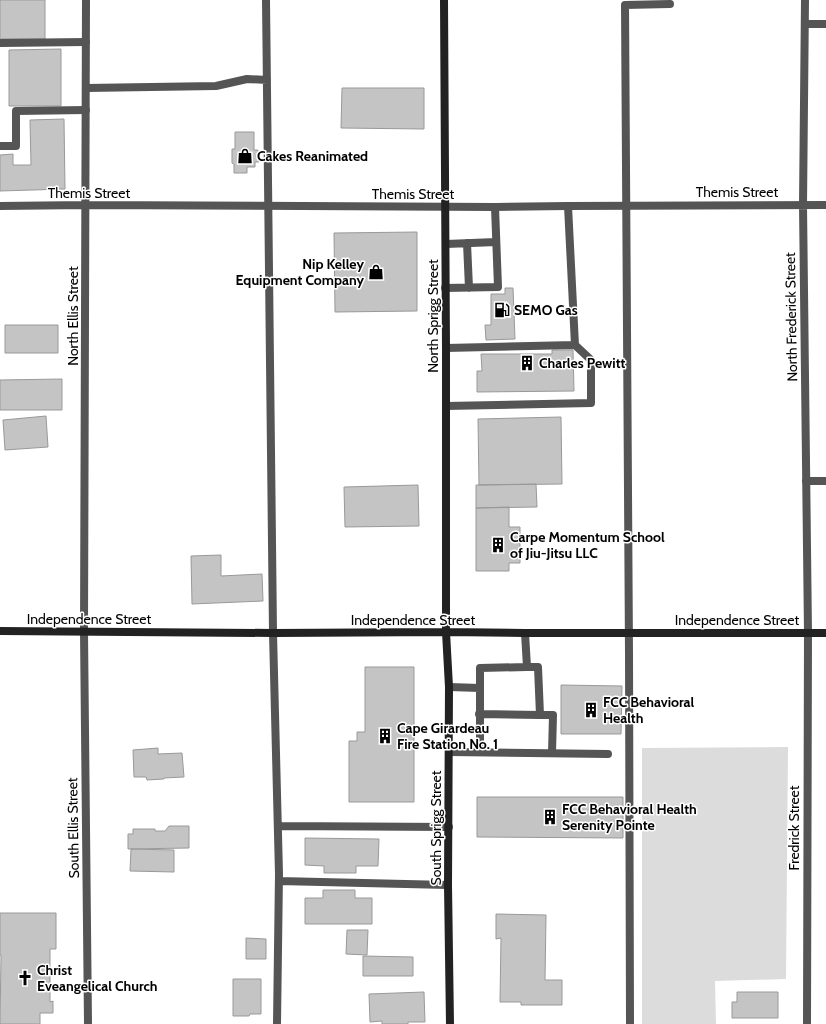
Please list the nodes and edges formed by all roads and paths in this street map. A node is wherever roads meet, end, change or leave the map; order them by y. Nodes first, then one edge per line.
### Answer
1 (86, 0) edge
2 (266, 0) edge
3 (444, 0) edge
4 (805, 0) edge
5 (670, 4) dead end
6 (805, 24) junction
7 (826, 24) edge
8 (86, 42) junction
9 (0, 43) edge
10 (267, 80) junction
11 (86, 88) junction
12 (86, 110) junction
13 (0, 146) edge
14 (86, 205) junction
15 (803, 205) junction
16 (826, 205) edge
17 (0, 206) edge
18 (269, 206) junction
19 (568, 206) junction
20 (626, 206) junction
21 (445, 207) junction
22 (496, 207) junction
23 (496, 242) junction
24 (467, 243) junction
25 (446, 244) junction
26 (446, 288) junction
27 (469, 288) junction
28 (575, 345) junction
29 (446, 348) junction
30 (446, 406) junction
31 (806, 481) junction
32 (826, 481) edge
33 (0, 631) edge
34 (84, 632) junction
35 (446, 632) junction
36 (273, 633) junction
37 (525, 633) junction
38 (629, 633) junction
39 (808, 633) junction
40 (826, 633) edge
41 (527, 667) junction
42 (449, 687) junction
43 (480, 688) junction
44 (479, 714) junction
45 (540, 715) junction
46 (449, 752) junction
47 (480, 752) junction
48 (552, 753) junction
49 (608, 754) dead end
50 (278, 826) junction
51 (448, 827) junction
52 (279, 881) junction
53 (448, 885) junction
54 (88, 1024) edge
55 (277, 1024) edge
56 (450, 1024) edge
57 (630, 1024) edge
58 (807, 1024) edge

1 - 8 street, North Ellis Street
2 - 10 street
3 - 21 main road, North Sprigg Street
4 - 6 street, North Frederick Street
5 - 20 street
6 - 7 street
6 - 15 street, North Frederick Street
8 - 9 street
8 - 11 street, North Ellis Street
10 - 11 street
10 - 18 street
11 - 12 street, North Ellis Street
12 - 13 street
12 - 14 street, North Ellis Street
14 - 17 street, Themis Street
14 - 18 street, Themis Street
14 - 34 street, North Ellis Street
15 - 16 street, Themis Street
15 - 20 street, Themis Street
15 - 31 street, North Frederick Street
18 - 21 street, Themis Street
18 - 36 street
19 - 20 street, Themis Street
19 - 22 street, Themis Street
19 - 28 street
20 - 38 street
21 - 22 street, Themis Street
21 - 25 main road, North Sprigg Street
22 - 23 street
23 - 24 street
23 - 27 street
24 - 25 street
24 - 27 street
25 - 26 main road, North Sprigg Street
26 - 27 street
26 - 29 main road, North Sprigg Street
28 - 29 street
28 - 30 street
29 - 30 main road, North Sprigg Street
30 - 35 main road, North Sprigg Street
31 - 32 street
31 - 39 street, North Frederick Street
33 - 34 main road, Independence Street
34 - 36 main road, Independence Street
34 - 54 street, South Ellis Street
35 - 36 main road, Independence Street
35 - 37 main road, Independence Street
35 - 42 main road, South Sprigg Street
36 - 50 street
37 - 38 main road, Independence Street
37 - 41 street
38 - 39 main road, Independence Street
38 - 57 street
39 - 40 main road, Independence Street
39 - 58 street, Fredrick Street
41 - 43 street
41 - 45 street
42 - 43 street
42 - 46 main road, South Sprigg Street
43 - 44 street
44 - 45 street
44 - 47 street
45 - 48 street
46 - 47 street
46 - 51 main road, South Sprigg Street
47 - 48 street
48 - 49 street
50 - 51 street
50 - 52 street
51 - 53 main road, South Sprigg Street
52 - 53 street
52 - 55 street
53 - 56 main road, South Sprigg Street

